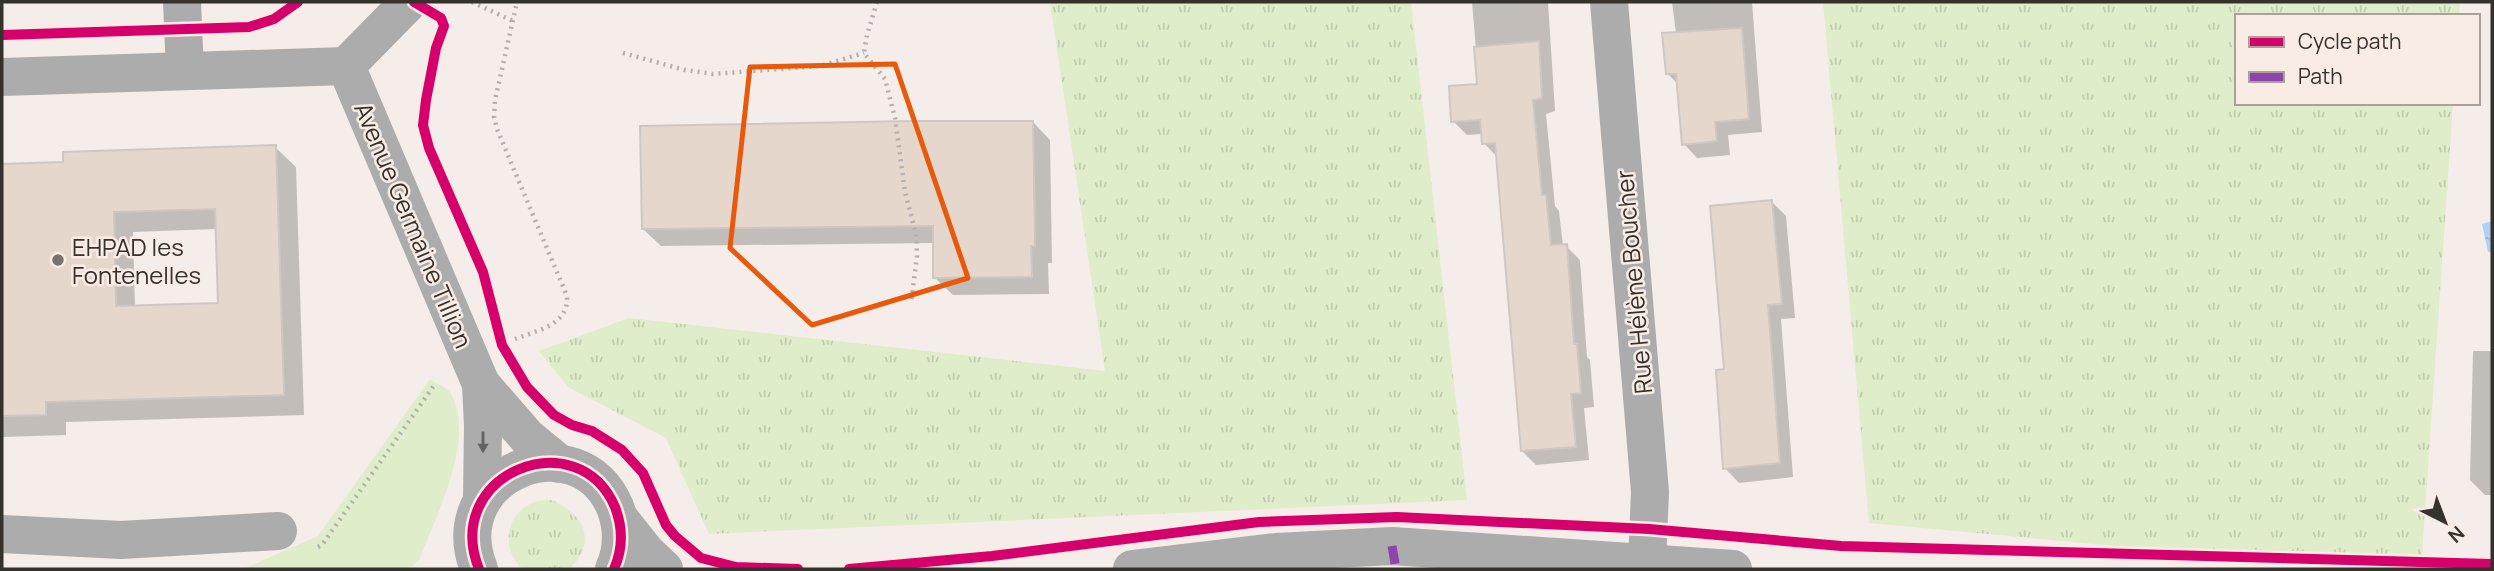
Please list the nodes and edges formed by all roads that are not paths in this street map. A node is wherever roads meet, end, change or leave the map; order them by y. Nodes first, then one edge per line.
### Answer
1 (182, 2) edge
2 (409, 2) edge
3 (1609, 2) edge
4 (346, 66) junction
5 (185, 71) junction
6 (2, 77) edge
7 (481, 384) junction
8 (560, 464) junction
9 (482, 499) junction
10 (619, 518) junction
11 (278, 531) dead end
12 (2, 534) edge
13 (1647, 563) junction
14 (479, 569) edge
15 (614, 569) edge
16 (664, 569) edge
17 (1132, 569) edge
18 (1733, 569) edge

1 - 5 street
2 - 4 street
3 - 13 street, Rue Hélène Boucher
4 - 5 street
4 - 7 street, Avenue Germaine Tillion
5 - 6 street
7 - 8 street, Avenue Germaine Tillion
7 -> 9 street, Avenue Germaine Tillion
8 - 9 street
8 - 10 street
9 - 14 street
10 - 15 street
10 - 16 street
11 - 12 street
13 - 17 street
13 - 18 street

